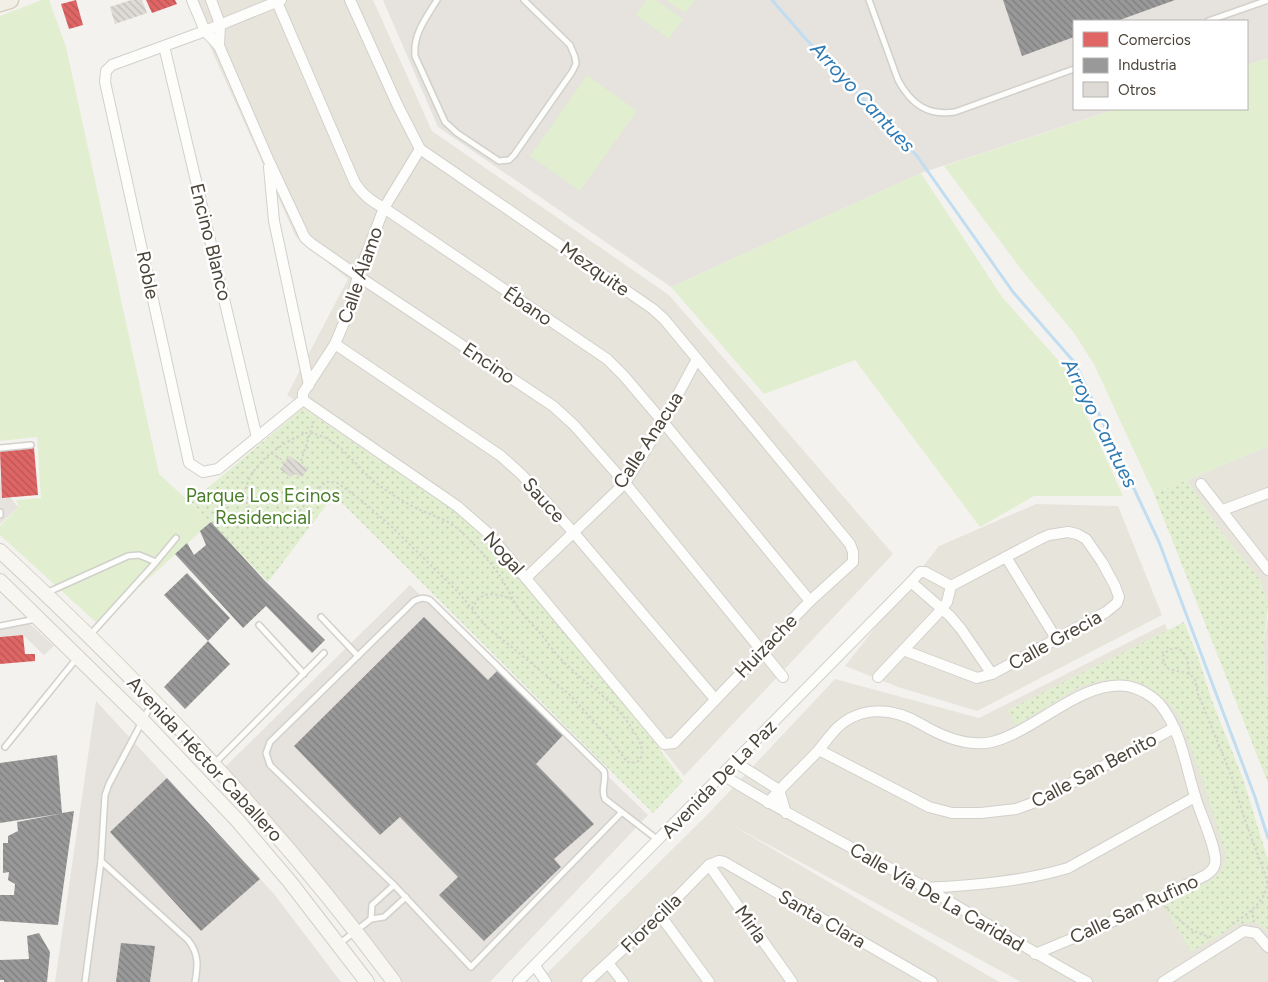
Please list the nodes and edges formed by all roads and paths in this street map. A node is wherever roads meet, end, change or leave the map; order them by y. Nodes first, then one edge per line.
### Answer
1 (10, 0) edge
2 (192, 0) edge
3 (211, 0) edge
4 (350, 0) edge
5 (437, 0) edge
6 (524, 0) edge
7 (869, 0) edge
8 (1268, 0) edge
9 (279, 1) edge
10 (0, 3) edge
11 (1211, 20) edge
12 (220, 24) junction
13 (205, 31) junction
14 (164, 46) junction
15 (219, 46) junction
16 (1073, 69) edge
17 (420, 149) junction
18 (268, 159) junction
19 (384, 208) junction
20 (358, 276) junction
21 (335, 344) junction
22 (697, 359) junction
23 (308, 385) junction
24 (303, 400) junction
25 (317, 417) dead end
26 (663, 422) junction
27 (310, 433) junction
28 (257, 438) junction
29 (31, 445) dead end
30 (0, 448) edge
31 (271, 453) junction
32 (284, 461) dead end
33 (301, 461) dead end
34 (625, 483) junction
35 (1201, 484) dead end
36 (1267, 493) edge
37 (1222, 510) junction
38 (574, 533) junction
39 (176, 538) dead end
40 (850, 544) joint
41 (0, 551) edge
42 (1006, 557) junction
43 (156, 562) junction
44 (1267, 567) edge
45 (526, 578) junction
46 (915, 578) junction
47 (0, 581) edge
48 (951, 586) junction
49 (46, 594) junction
50 (513, 599) junction
51 (810, 601) junction
52 (472, 609) junction
53 (941, 610) junction
54 (321, 617) dead end
55 (38, 618) junction
56 (259, 625) dead end
57 (0, 626) edge
58 (89, 635) junction
59 (1057, 640) junction
60 (903, 650) junction
61 (762, 651) junction
62 (324, 653) dead end
63 (358, 656) junction
64 (78, 657) junction
65 (304, 674) junction
66 (992, 674) junction
67 (1189, 674) junction
68 (783, 677) dead end
69 (878, 677) dead end
70 (715, 699) junction
71 (153, 701) junction
72 (143, 721) junction
73 (1174, 728) junction
74 (668, 745) joint
75 (5, 747) dead end
76 (819, 750) junction
77 (735, 762) junction
78 (214, 764) junction
79 (722, 775) junction
80 (779, 790) junction
81 (1195, 797) junction
82 (768, 803) junction
83 (622, 812) junction
84 (786, 813) junction
85 (659, 840) junction
86 (101, 861) junction
87 (712, 864) junction
88 (394, 885) junction
89 (925, 888) junction
90 (406, 897) junction
91 (1157, 900) junction
92 (660, 915) junction
93 (370, 918) junction
94 (1230, 926) dead end
95 (356, 931) junction
96 (339, 944) junction
97 (1220, 946) junction
98 (1268, 947) edge
99 (1035, 954) junction
100 (608, 963) junction
101 (535, 966) junction
102 (928, 981) edge
103 (85, 982) edge
104 (195, 982) edge
105 (367, 982) edge
106 (394, 982) edge
107 (518, 982) edge
108 (546, 982) edge
109 (587, 982) edge
110 (623, 982) edge
111 (709, 982) edge
112 (792, 982) edge
113 (1087, 982) edge
114 (1163, 982) edge

1 - 10 main road
2 - 13 street, Encino
3 - 12 street, Encino
4 - 17 street, Mezquite
5 - 6 lane
7 - 16 lane
8 - 11 lane
9 - 12 street
9 - 19 street, Ébano
12 - 13 street
12 - 15 street, Encino
13 - 14 street
13 - 15 street, Encino
14 - 28 street, Encino Blanco
14 - 28 street, Roble
15 - 18 street, Encino
17 - 19 street, Calle Álamo
17 - 22 street, Mezquite
18 - 20 street, Encino
18 - 23 street
19 - 20 street, Calle Álamo
19 - 26 street, Ébano
20 - 21 street, Calle Álamo
20 - 34 street, Encino
21 - 23 street, Calle Álamo
21 - 38 street, Sauce
22 - 26 street, Calle Anacua
22 - 40 street, Mezquite
23 - 24 street, Calle Álamo
24 - 28 street
24 - 45 street, Nogal
25 - 27 path
26 - 34 street, Calle Anacua
26 - 51 street, Ébano
27 - 31 path
27 - 33 path
27 - 50 path
29 - 30 lane
31 - 32 path
31 - 52 path
34 - 38 street, Calle Anacua
34 - 61 street, Encino
35 - 37 street
36 - 37 street
37 - 44 street
38 - 45 street, Calle Anacua
38 - 70 street, Sauce
39 - 43 lane
40 - 51 street, Huizache
41 - 49 main road, Avenida Héctor Caballero
42 - 48 street, Calle Grecia
42 - 59 street
42 - 59 street, Calle Grecia
43 - 49 lane
43 - 58 lane
45 - 74 street, Nogal
46 - 48 street
46 - 53 street
46 - 77 street, Avenida De La Paz
47 - 55 main road, Avenida Héctor Caballero
48 - 53 street
49 - 58 main road, Avenida Héctor Caballero
50 - 52 path
50 - 52 path
51 - 61 street, Huizache
53 - 60 street
53 - 66 street
54 - 63 lane
55 - 57 lane
55 - 64 main road, Avenida Héctor Caballero
56 - 65 lane
58 - 71 main road, Avenida Héctor Caballero
59 - 66 street, Calle Grecia
60 - 66 street, Calle Grecia
60 - 69 street
61 - 68 street, Encino
61 - 70 street, Huizache
62 - 65 lane
63 - 83 lane
63 - 88 lane
64 - 72 main road, Avenida Héctor Caballero
64 - 75 lane
65 - 78 lane
67 - 67 path
67 - 94 path
70 - 74 street, Huizache
71 - 72 lane
71 - 78 main road, Avenida Héctor Caballero
72 - 86 lane
72 - 96 main road, Avenida Héctor Caballero
73 - 76 street, Calle San Benito
73 - 76 street
73 - 81 street
76 - 80 street
77 - 79 street, Avenida De La Paz
77 - 80 street
78 - 95 main road, Avenida Héctor Caballero
79 - 82 street, Calle Vía De La Caridad
79 - 85 street, Avenida De La Paz
80 - 82 street
80 - 84 street
81 - 89 street
81 - 91 street, Calle San Rufino
82 - 84 street, Calle Vía De La Caridad
83 - 85 lane
83 - 90 lane
84 - 89 street, Calle Vía De La Caridad
85 - 101 street, Avenida De La Paz
86 - 103 lane
86 - 104 lane
87 - 92 street, Florecilla
87 - 102 street, Santa Clara
87 - 112 street, Mirla
88 - 90 lane
88 - 93 lane
89 - 99 street, Calle Vía De La Caridad
90 - 93 lane
91 - 97 path
91 - 99 street, Calle San Rufino
92 - 100 street, Florecilla
92 - 111 street
93 - 95 lane
95 - 96 lane
95 - 106 main road, Avenida Héctor Caballero
96 - 105 main road, Avenida Héctor Caballero
97 - 98 street
97 - 114 street
99 - 113 street, Calle Vía De La Caridad
100 - 109 street, Florecilla
100 - 110 street
101 - 107 street, Avenida De La Paz
101 - 108 street

